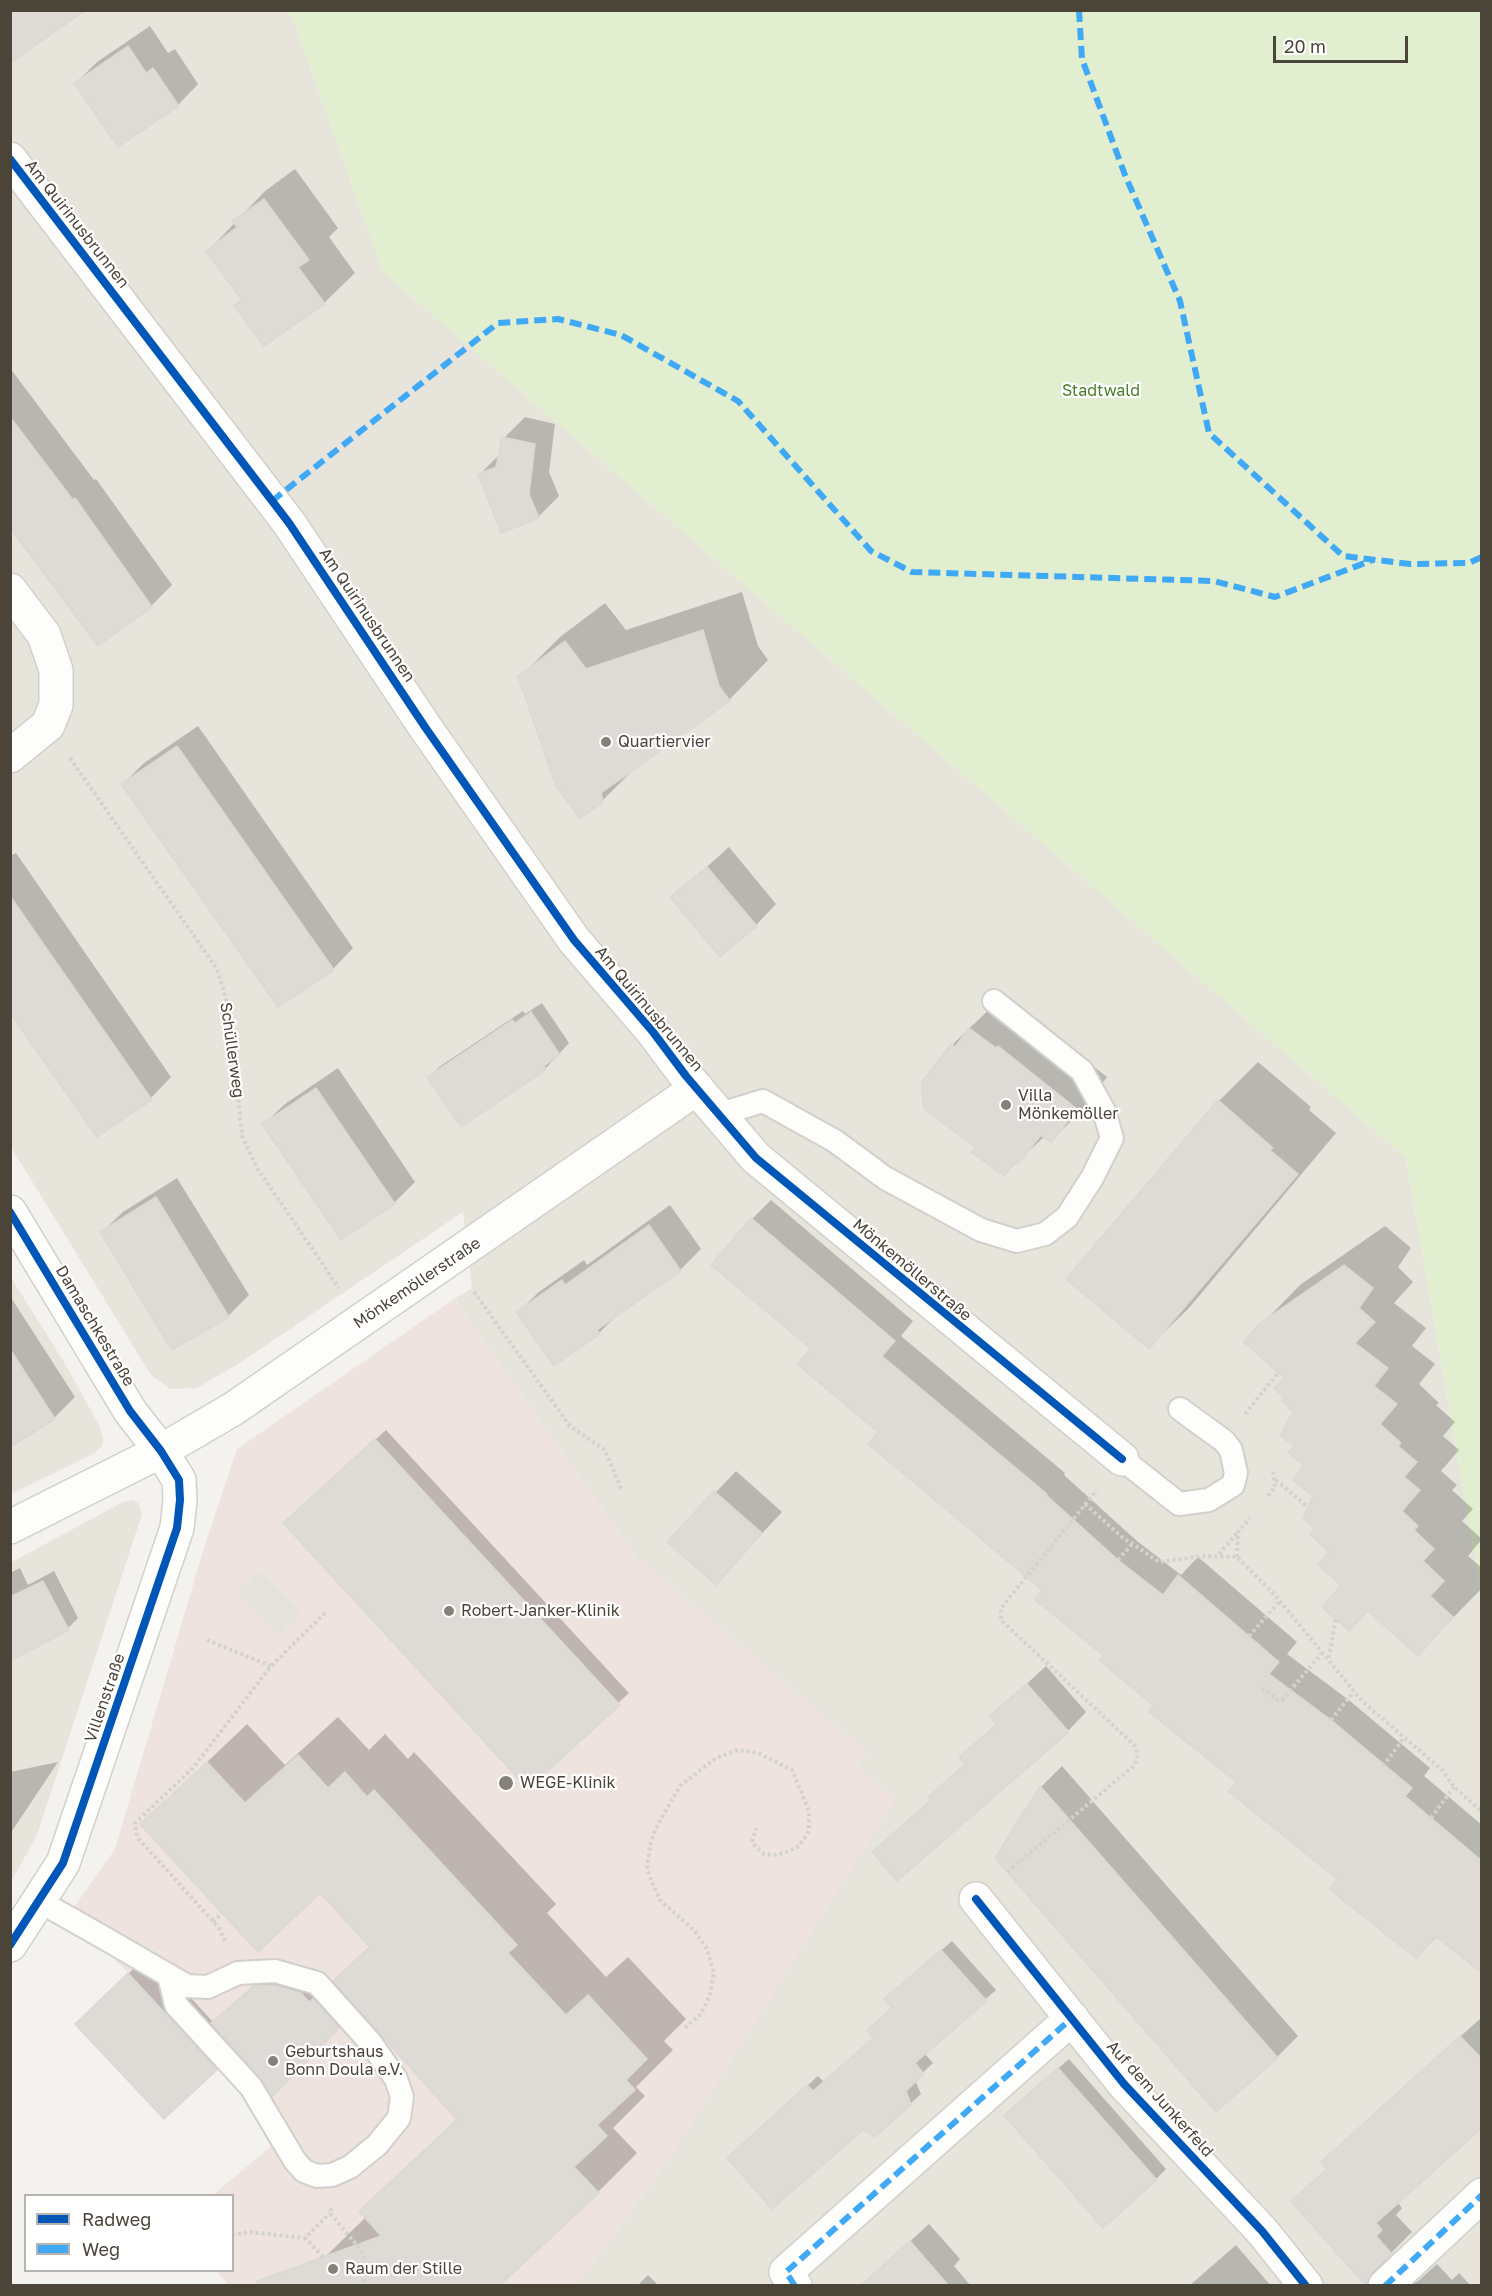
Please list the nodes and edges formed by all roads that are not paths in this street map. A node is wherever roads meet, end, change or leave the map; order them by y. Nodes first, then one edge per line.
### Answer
1 (10, 159) edge
2 (10, 590) edge
3 (10, 756) edge
4 (994, 1001) dead end
5 (697, 1088) junction
6 (720, 1114) junction
7 (10, 1212) edge
8 (1180, 1408) dead end
9 (161, 1451) junction
10 (1122, 1459) joint
11 (10, 1527) edge
12 (976, 1899) road end
13 (39, 1901) junction
14 (10, 1945) edge
15 (169, 1976) junction
16 (1072, 2018) junction
17 (1482, 2196) edge
18 (791, 2279) edge
19 (1306, 2286) edge
20 (1385, 2286) edge

1 - 5 street, Am Quirinusbrunnen
2 - 3 street
4 - 6 lane
5 - 6 street, Mönkemöllerstraße
5 - 9 street, Mönkemöllerstraße
6 - 10 street, Mönkemöllerstraße
7 - 9 street, Damaschkestraße
8 - 10 lane
9 - 11 street, Mönkemöllerstraße
9 - 13 street, Villenstraße
12 - 16 street, Auf dem Junkerfeld
13 - 14 street, Villenstraße
13 - 15 lane
15 - 15 lane
16 - 18 street
16 - 19 street, Auf dem Junkerfeld
17 - 20 street

